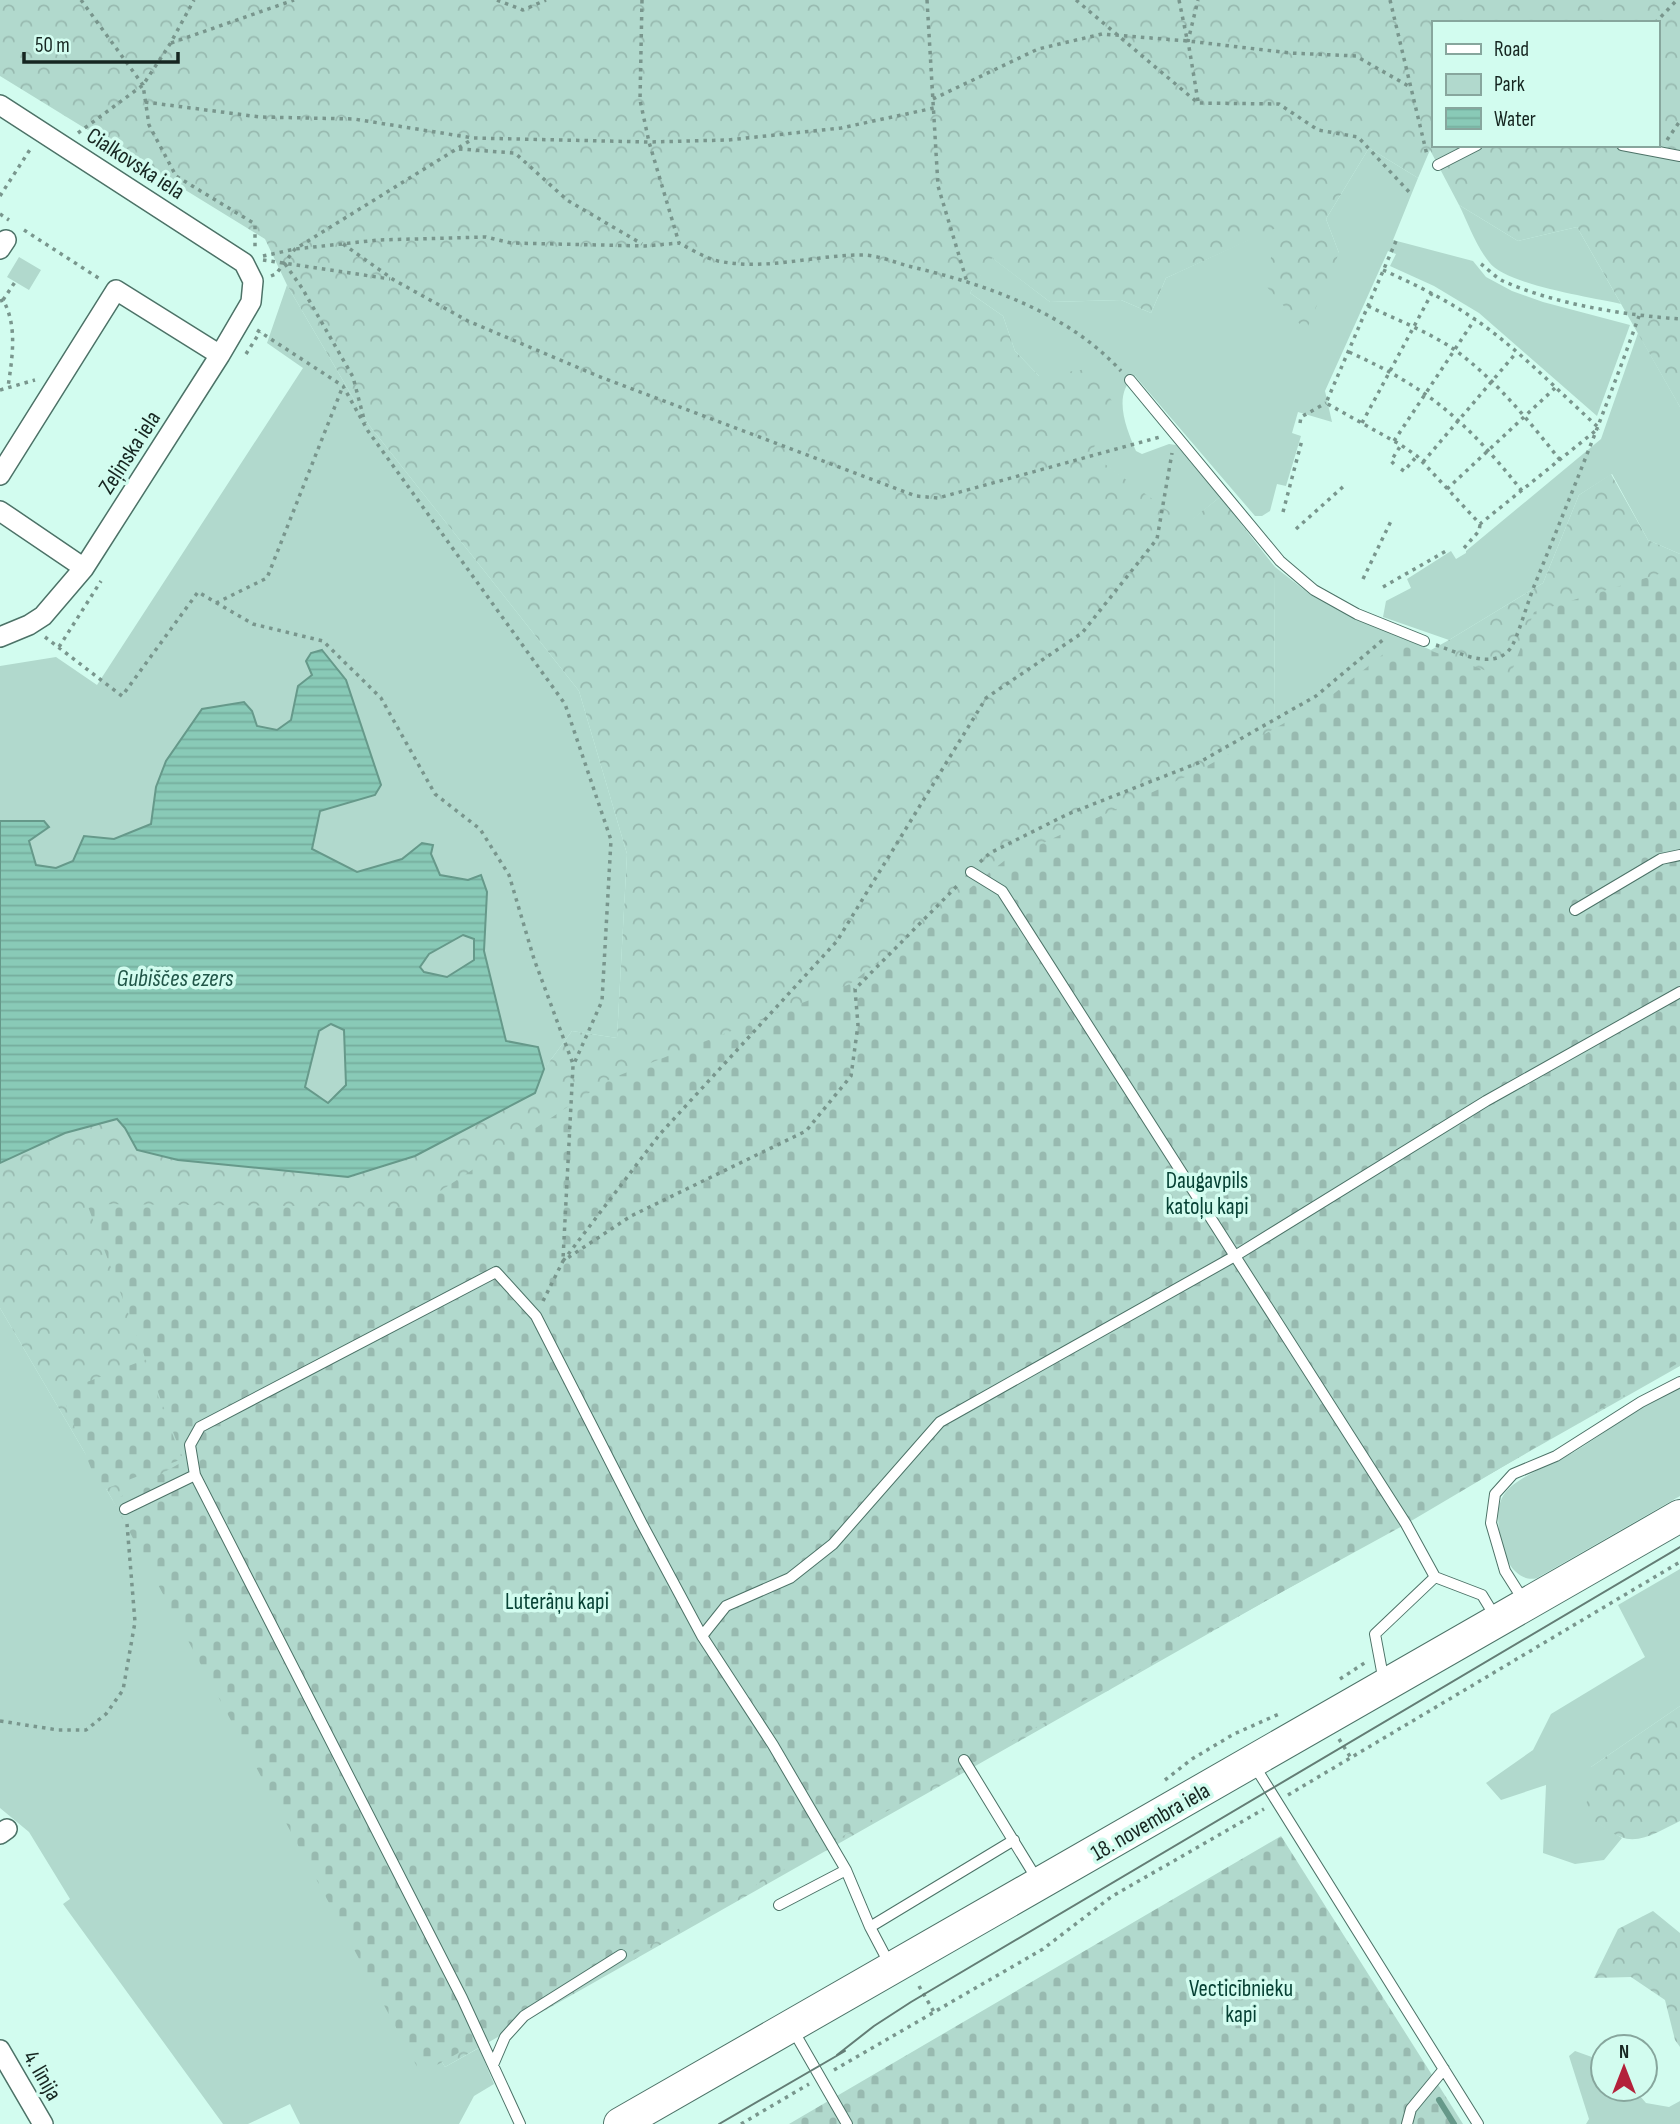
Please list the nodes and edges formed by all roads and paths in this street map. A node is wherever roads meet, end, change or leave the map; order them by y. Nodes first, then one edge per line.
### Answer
1 (81, 0) edge
2 (194, 0) edge
3 (294, 0) edge
4 (497, 0) edge
5 (546, 0) edge
6 (642, 0) edge
7 (927, 0) edge
8 (1076, 0) edge
9 (1180, 0) edge
10 (1198, 0) edge
11 (1390, 0) edge
12 (1677, 0) edge
13 (1657, 21) edge
14 (1118, 36) junction
15 (1188, 41) junction
16 (170, 44) junction
17 (143, 85) junction
18 (1410, 87) junction
19 (933, 99) junction
20 (145, 102) junction
21 (1198, 103) junction
22 (0, 105) edge
23 (934, 108) junction
24 (1680, 121) edge
25 (41, 131) junction
26 (473, 138) junction
27 (649, 142) junction
28 (62, 145) junction
29 (1473, 147) edge
30 (1633, 147) edge
31 (457, 148) junction
32 (1659, 152) junction
33 (1427, 156) dead end
34 (1680, 156) edge
35 (1438, 165) dead end
36 (1411, 194) dead end
37 (0, 196) edge
38 (0, 214) edge
39 (23, 229) dead end
40 (6, 237) edge
41 (1396, 241) dead end
42 (679, 243) junction
43 (343, 244) junction
44 (645, 246) junction
45 (295, 249) junction
46 (249, 260) junction
47 (285, 264) junction
48 (1481, 264) dead end
49 (1383, 270) junction
50 (394, 279) junction
51 (253, 281) junction
52 (15, 282) dead end
53 (967, 282) junction
54 (116, 290) junction
55 (1432, 293) junction
56 (2, 300) edge
57 (1368, 306) junction
58 (1639, 316) junction
59 (1475, 319) junction
60 (1680, 319) edge
61 (240, 320) junction
62 (1413, 327) junction
63 (1454, 350) junction
64 (1348, 351) junction
65 (1516, 353) junction
66 (220, 355) junction
67 (1390, 370) junction
68 (65, 373) junction
69 (1130, 380) joint
70 (1490, 382) junction
71 (344, 386) junction
72 (8, 387) junction
73 (1555, 388) junction
74 (0, 390) edge
75 (1426, 392) junction
76 (1326, 403) junction
77 (1525, 416) junction
78 (1459, 419) junction
79 (1300, 423) dead end
80 (1362, 423) junction
81 (1599, 428) junction
82 (368, 431) junction
83 (1175, 433) junction
84 (1303, 440) dead end
85 (1394, 441) junction
86 (1401, 445) junction
87 (1489, 450) junction
88 (1417, 456) junction
89 (1560, 460) junction
90 (1423, 462) junction
91 (1394, 464) dead end
92 (1401, 469) dead end
93 (0, 475) edge
94 (1345, 485) dead end
95 (1447, 489) junction
96 (1522, 491) junction
97 (0, 512) edge
98 (1283, 512) dead end
99 (1391, 521) dead end
100 (1480, 524) junction
101 (1296, 529) dead end
102 (1464, 548) dead end
103 (1446, 551) dead end
104 (83, 568) junction
105 (1363, 579) dead end
106 (1383, 587) dead end
107 (215, 603) junction
108 (29, 625) junction
109 (1396, 629) junction
110 (0, 637) edge
111 (1424, 641) joint
112 (1680, 855) edge
113 (971, 872) junction
114 (1574, 910) dead end
115 (1680, 992) edge
116 (573, 1066) junction
117 (1235, 1256) junction
118 (563, 1261) junction
119 (536, 1315) junction
120 (1680, 1382) edge
121 (195, 1475) junction
122 (125, 1509) joint
123 (1680, 1516) edge
124 (1680, 1562) edge
125 (1435, 1577) junction
126 (1526, 1605) junction
127 (1498, 1621) junction
128 (702, 1636) junction
129 (1385, 1685) junction
130 (0, 1721) edge
131 (1339, 1738) dead end
132 (1351, 1758) junction
133 (964, 1760) dead end
134 (1252, 1761) junction
135 (1277, 1802) junction
136 (1014, 1840) junction
137 (846, 1870) junction
138 (1040, 1884) junction
139 (779, 1905) dead end
140 (870, 1927) junction
141 (621, 1955) dead end
142 (892, 1969) junction
143 (919, 1986) dead end
144 (934, 2012) junction
145 (791, 2027) junction
146 (0, 2050) edge
147 (493, 2065) junction
148 (1444, 2069) junction
149 (820, 2078) junction
150 (43, 2124) edge
151 (520, 2124) edge
152 (620, 2124) edge
153 (741, 2124) edge
154 (847, 2124) edge
155 (1407, 2124) edge
156 (1478, 2124) edge

1 - 17 path
2 - 16 path
3 - 16 path
4 - 5 path
6 - 27 path
7 - 19 path
8 - 14 path
9 - 15 path
10 - 15 path
11 - 18 path
12 - 13 path
14 - 15 path
14 - 19 path
14 - 21 path
15 - 18 path
15 - 21 path
16 - 17 path
17 - 20 path
17 - 28 path
18 - 33 path
19 - 23 path
20 - 26 path
20 - 46 path
21 - 36 path
22 - 25 street, Cialkovska iela
23 - 27 path
23 - 53 path
24 - 32 path
25 - 28 street, Cialkovska iela
25 - 37 path
26 - 27 path
26 - 31 path
27 - 42 path
28 - 46 street, Cialkovska iela
29 - 35 lane
30 - 32 lane
31 - 44 path
31 - 45 path
32 - 34 lane
38 - 40 path
39 - 54 path
41 - 49 path
42 - 44 path
42 - 53 path
43 - 44 path
43 - 45 path
43 - 50 path
45 - 46 path
45 - 47 path
46 - 47 path
46 - 51 street
47 - 50 path
47 - 51 path
47 - 82 path
48 - 58 path
49 - 55 path
49 - 57 path
50 - 83 path
51 - 61 street, Zeļinska iela
52 - 56 path
53 - 69 path
54 - 66 street
54 - 68 street
55 - 59 path
55 - 62 path
56 - 72 path
57 - 62 path
57 - 64 path
58 - 60 path
58 - 81 path
59 - 63 path
59 - 65 path
61 - 66 street, Zeļinska iela
61 - 71 path
62 - 63 path
62 - 67 path
63 - 70 path
63 - 75 path
64 - 67 path
64 - 76 path
65 - 70 path
65 - 73 path
66 - 104 street, Zeļinska iela
67 - 75 path
67 - 80 path
68 - 72 path
68 - 93 street
69 - 83 lane
70 - 77 path
70 - 78 path
71 - 82 path
71 - 107 path
72 - 74 path
73 - 77 path
73 - 81 path
75 - 78 path
75 - 85 path
76 - 79 path
76 - 80 path
77 - 87 path
77 - 89 path
78 - 87 path
78 - 90 path
80 - 85 path
81 - 89 path
81 - 111 path
82 - 116 path
83 - 109 lane
83 - 118 path
84 - 98 path
85 - 86 path
86 - 88 path
86 - 91 path
87 - 95 path
87 - 96 path
88 - 90 path
88 - 92 path
89 - 96 path
90 - 95 path
94 - 101 path
95 - 100 path
96 - 100 path
97 - 104 street
99 - 105 path
100 - 102 path
103 - 106 path
104 - 108 street, Zeļinska iela
107 - 108 path
107 - 116 path
108 - 110 street, Zeļinska iela
109 - 111 lane
109 - 113 path
112 - 114 lane
113 - 117 lane
113 - 118 path
115 - 117 lane
116 - 118 path
117 - 125 lane
117 - 128 lane
118 - 119 path
119 - 121 lane
119 - 128 lane
120 - 126 lane
121 - 122 lane
121 - 147 lane
122 - 130 path
123 - 126 main road, 18. novembra iela
124 - 132 path
125 - 127 lane
125 - 129 lane
126 - 127 main road, 18. novembra iela
127 - 129 main road, 18. novembra iela
128 - 137 lane
129 - 134 main road, 18. novembra iela
131 - 132 path
132 - 135 path
133 - 136 lane
134 - 135 lane
134 - 138 main road, 18. novembra iela
135 - 144 path
135 - 148 lane
136 - 138 lane
136 - 140 lane
137 - 139 lane
137 - 140 lane
138 - 142 main road, 18. novembra iela
140 - 142 lane
141 - 147 lane
142 - 145 main road, 18. novembra iela
143 - 144 path
144 - 149 path
145 - 149 lane
145 - 152 main road, 18. novembra iela
146 - 150 street, 4. līnija
147 - 151 lane
148 - 155 lane
148 - 156 lane
149 - 153 path
149 - 154 lane

